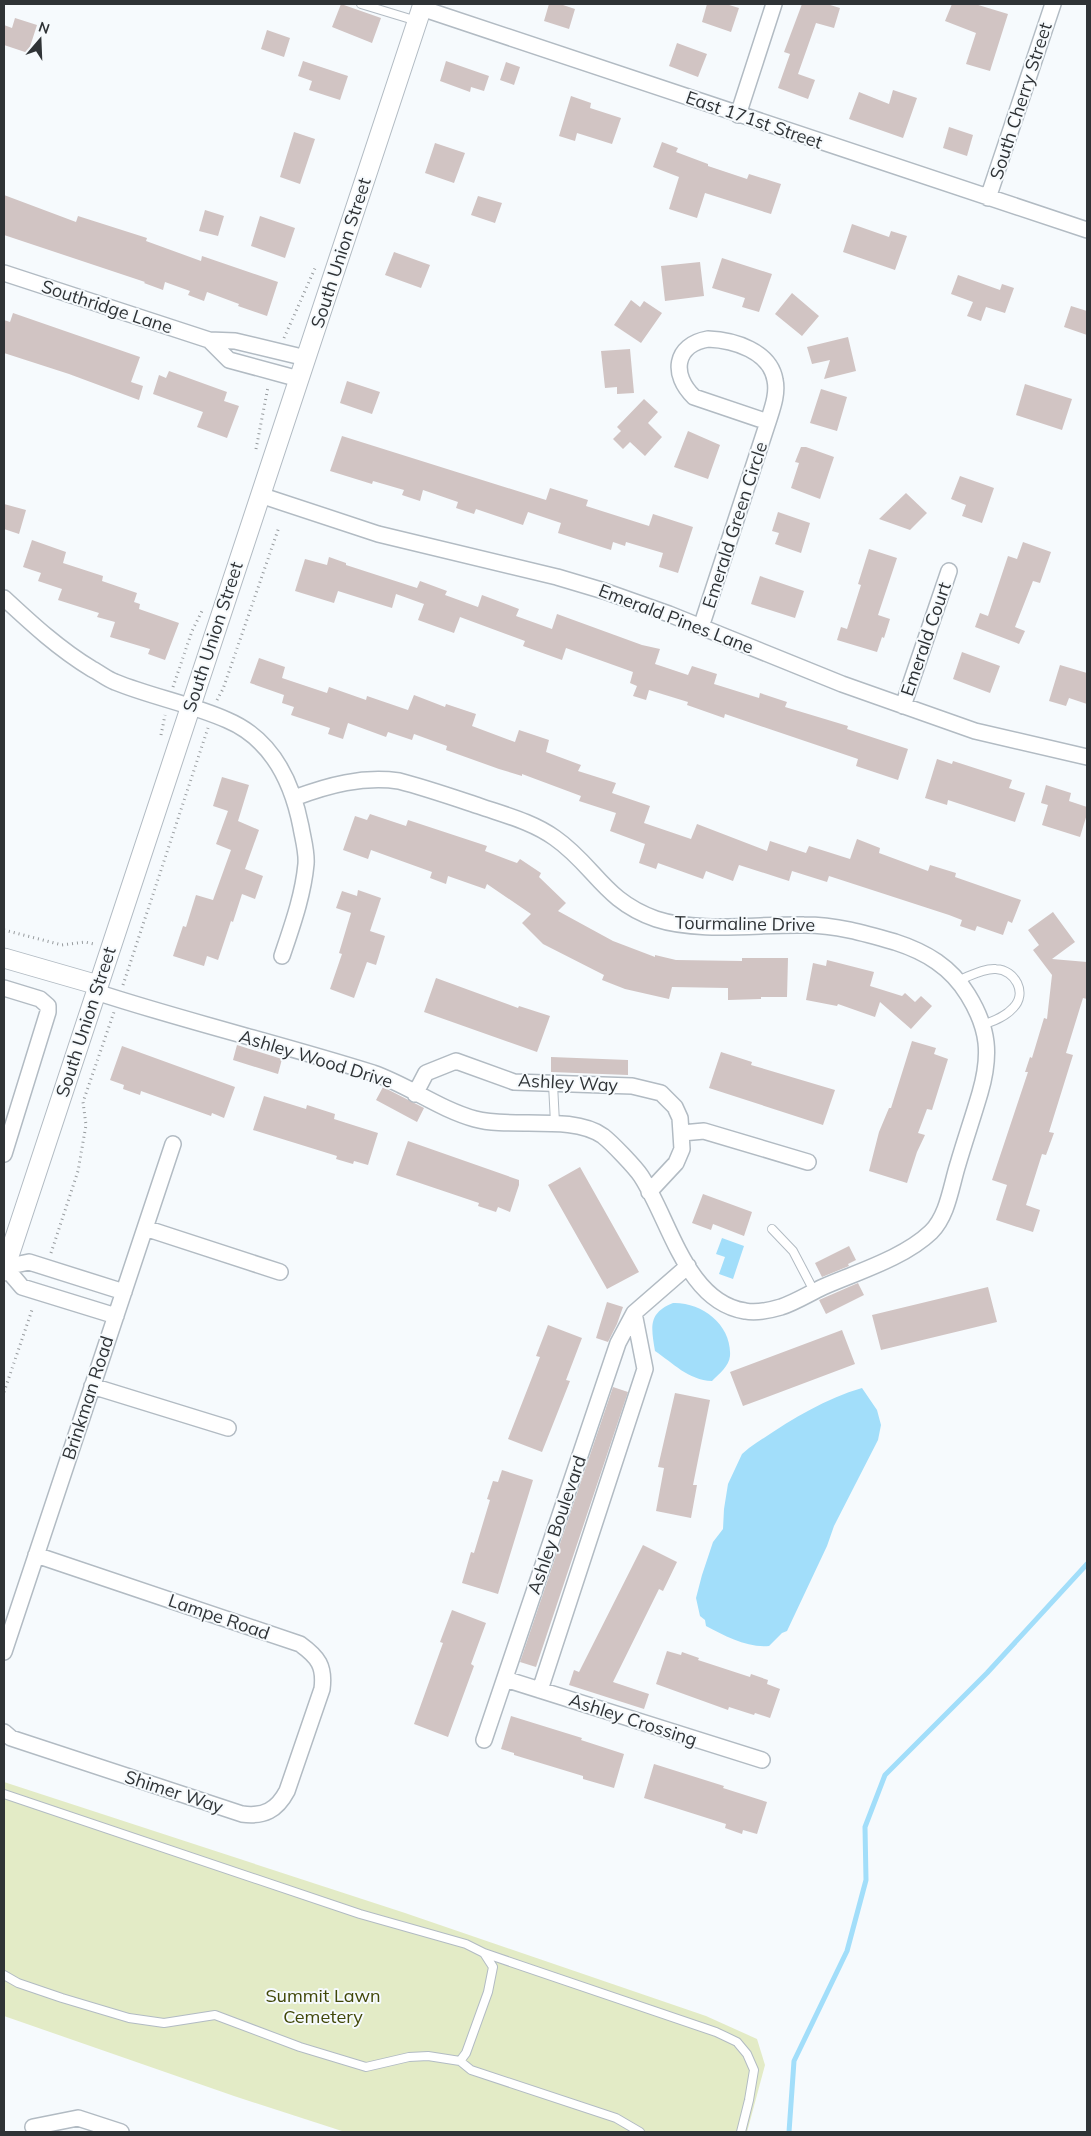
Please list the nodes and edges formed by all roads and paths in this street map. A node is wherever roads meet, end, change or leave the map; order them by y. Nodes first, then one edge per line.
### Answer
1 (362, 4) edge
2 (774, 4) edge
3 (1053, 4) edge
4 (420, 11) edge
5 (738, 115) junction
6 (988, 198) junction
7 (1087, 230) edge
8 (4, 273) edge
9 (209, 340) junction
10 (306, 358) junction
11 (299, 379) junction
12 (768, 422) junction
13 (260, 495) junction
14 (279, 527) dead end
15 (949, 571) dead end
16 (4, 598) edge
17 (701, 627) junction
18 (904, 706) junction
19 (190, 707) junction
20 (212, 715) junction
21 (1087, 757) edge
22 (294, 798) junction
23 (4, 930) edge
24 (97, 944) dead end
25 (282, 956) dead end
26 (4, 958) edge
27 (959, 980) junction
28 (4, 988) edge
29 (97, 988) junction
30 (119, 999) junction
31 (983, 1025) junction
32 (553, 1084) junction
33 (415, 1094) junction
34 (555, 1123) junction
35 (682, 1133) junction
36 (173, 1144) dead end
37 (4, 1154) edge
38 (808, 1162) dead end
39 (650, 1192) junction
40 (145, 1228) junction
41 (772, 1229) dead end
42 (932, 1232) joint
43 (688, 1266) junction
44 (46, 1267) junction
45 (4, 1268) edge
46 (280, 1272) dead end
47 (814, 1291) junction
48 (38, 1292) junction
49 (124, 1292) junction
50 (634, 1313) junction
51 (116, 1316) junction
52 (92, 1386) junction
53 (4, 1392) edge
54 (228, 1428) dead end
55 (36, 1555) junction
56 (4, 1652) edge
57 (505, 1679) junction
58 (540, 1690) junction
59 (4, 1732) edge
60 (305, 1740) joint
61 (484, 1740) dead end
62 (762, 1760) dead end
63 (4, 1794) edge
64 (484, 1953) junction
65 (4, 1975) edge
66 (460, 2061) junction
67 (33, 2127) dead end
68 (121, 2132) edge
69 (640, 2132) edge
70 (741, 2132) edge

1 - 4 lane
2 - 5 street
3 - 6 street, South Cherry Street
4 - 5 street, East 171st Street
4 - 10 street, South Union Street
5 - 6 street, East 171st Street
6 - 7 street, East 171st Street
8 - 9 street, Southridge Lane
9 - 10 street, Southridge Lane
9 - 11 street, Southridge Lane
10 - 11 street, South Union Street
11 - 13 street, South Union Street
12 - 12 street, Emerald Green Circle
12 - 17 street, Emerald Green Circle
13 - 17 street, Emerald Pines Lane
13 - 19 street, South Union Street
14 - 20 path
15 - 18 street, Emerald Court
16 - 19 street
17 - 18 street, Emerald Pines Lane
18 - 21 street, Emerald Pines Lane
19 - 20 street
19 - 29 street, South Union Street
20 - 22 street
20 - 30 path
22 - 25 street
22 - 27 street, Tourmaline Drive
23 - 24 path
26 - 29 street
27 - 31 street, Tourmaline Drive
27 - 31 lane
28 - 37 street
29 - 30 street, Ashley Wood Drive
29 - 45 street, South Union Street
30 - 33 street, Ashley Wood Drive
30 - 44 path
31 - 42 street, Tourmaline Drive
32 - 33 street, Ashley Way
32 - 34 lane
32 - 35 street, Ashley Way
33 - 34 street, Ashley Wood Drive
34 - 39 street, Ashley Wood Drive
35 - 38 street
35 - 39 street, Ashley Way
36 - 40 street, Brinkman Road
39 - 43 street, Ashley Wood Drive
40 - 46 street
40 - 49 street, Brinkman Road
41 - 47 lane
42 - 47 street, Ashley Wood Drive
43 - 47 street, Ashley Wood Drive
43 - 50 street, Ashley Boulevard
44 - 45 street
44 - 49 street
45 - 48 street
48 - 51 street
48 - 53 path
49 - 51 street, Brinkman Road
50 - 57 street, Ashley Boulevard
50 - 58 street, Ashley Boulevard
51 - 52 street, Brinkman Road
52 - 54 street
52 - 55 street, Brinkman Road
55 - 56 street, Brinkman Road
55 - 60 street, Lampe Road
57 - 58 street, Ashley Crossing
57 - 61 street, Ashley Boulevard
58 - 62 street, Ashley Crossing
59 - 60 street, Shimer Way
63 - 64 lane
64 - 66 lane
64 - 70 lane
65 - 66 lane
66 - 69 lane
67 - 68 street

